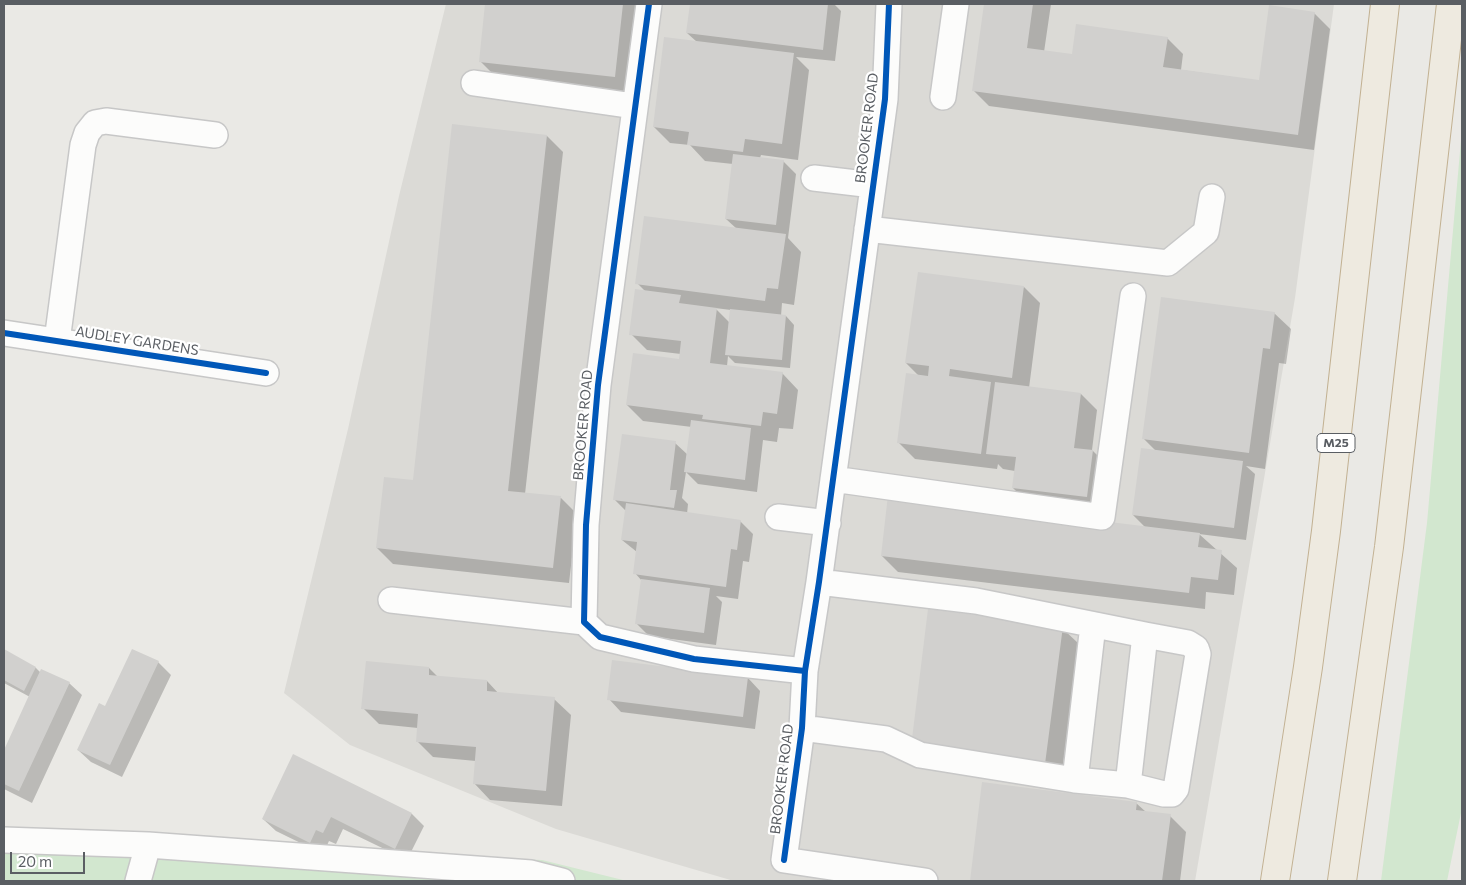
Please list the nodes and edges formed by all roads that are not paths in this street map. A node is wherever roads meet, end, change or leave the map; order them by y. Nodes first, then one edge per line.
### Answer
1 (649, 4) edge
2 (889, 4) edge
3 (956, 4) edge
4 (1385, 4) edge
5 (1451, 4) edge
6 (474, 83) dead end
7 (943, 97) dead end
8 (634, 106) junction
9 (215, 135) dead end
10 (814, 178) dead end
11 (873, 186) junction
12 (1212, 197) dead end
13 (868, 229) junction
14 (1133, 296) dead end
15 (4, 333) edge
16 (57, 341) junction
17 (266, 373) dead end
18 (833, 480) junction
19 (778, 517) dead end
20 (828, 523) junction
21 (819, 582) junction
22 (391, 600) dead end
23 (584, 622) junction
24 (1093, 625) junction
25 (1144, 635) junction
26 (805, 671) junction
27 (802, 728) junction
28 (1075, 780) junction
29 (1128, 785) junction
30 (4, 840) edge
31 (148, 845) junction
32 (138, 881) edge
33 (562, 881) edge
34 (925, 881) edge
35 (1275, 881) edge
36 (1342, 881) edge

1 - 8 street, BROOKER ROAD
2 - 11 street, BROOKER ROAD
3 - 7 street
4 - 35 highway, M25
5 - 36 highway
6 - 8 street
8 - 23 street, BROOKER ROAD
9 - 16 street
10 - 11 street
11 - 13 street, BROOKER ROAD
12 - 13 street
13 - 18 street, BROOKER ROAD
14 - 18 street
15 - 16 street, AUDLEY GARDENS
16 - 17 street, AUDLEY GARDENS
18 - 20 street, BROOKER ROAD
19 - 20 street
20 - 21 street, BROOKER ROAD
21 - 24 street
21 - 26 street, BROOKER ROAD
22 - 23 street
23 - 26 street
24 - 25 street
24 - 28 street
25 - 29 street
25 - 29 street
26 - 27 street, BROOKER ROAD
27 - 28 street
27 - 34 street, BROOKER ROAD
28 - 29 street
30 - 31 street
31 - 32 street
31 - 33 street

